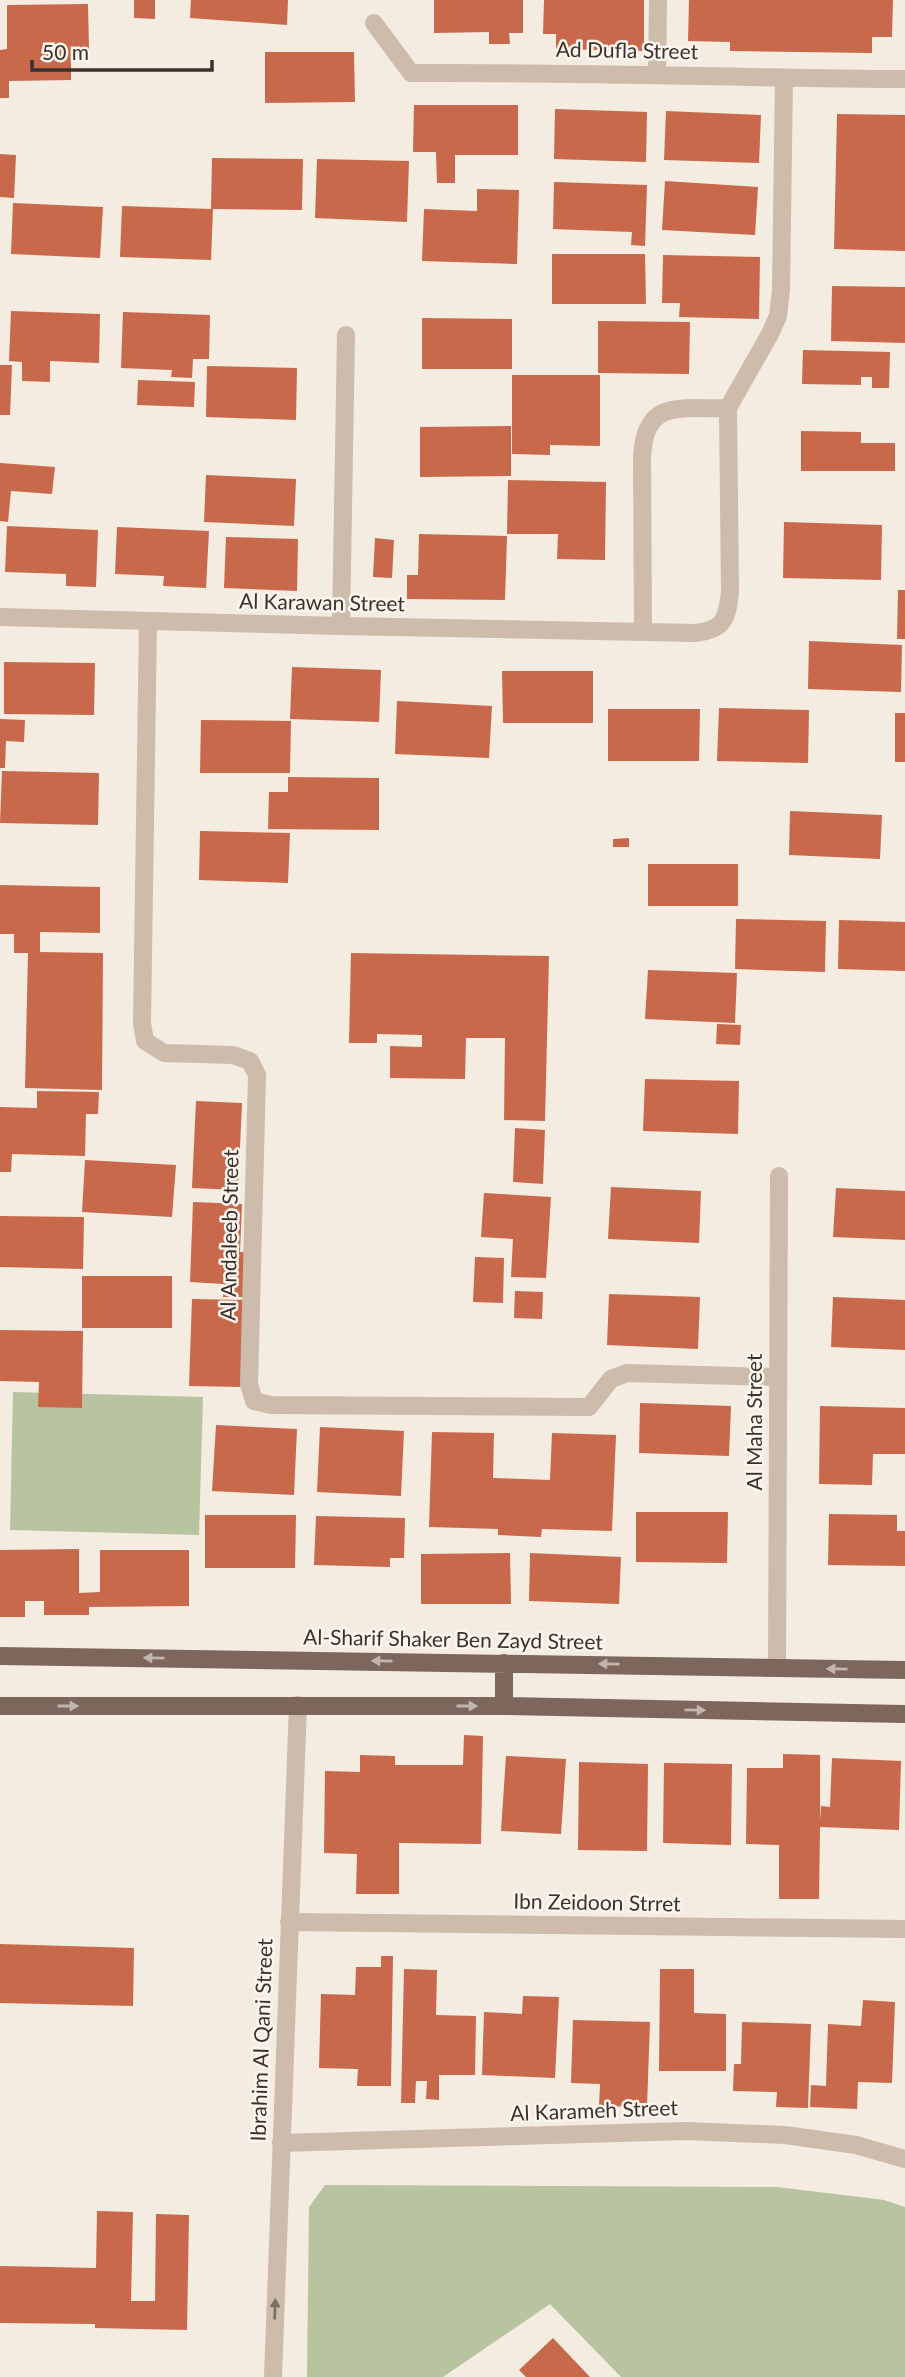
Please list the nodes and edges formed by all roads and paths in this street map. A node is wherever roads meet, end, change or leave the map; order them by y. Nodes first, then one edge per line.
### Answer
1 (658, 0) edge
2 (374, 23) dead end
3 (657, 74) junction
4 (785, 78) junction
5 (905, 79) edge
6 (346, 335) dead end
7 (727, 408) junction
8 (0, 617) edge
9 (148, 621) junction
10 (341, 626) junction
11 (643, 631) junction
12 (779, 1175) dead end
13 (777, 1377) junction
14 (0, 1656) edge
15 (504, 1663) junction
16 (777, 1668) junction
17 (905, 1670) edge
18 (298, 1705) junction
19 (0, 1706) edge
20 (504, 1706) junction
21 (905, 1714) edge
22 (289, 1922) junction
23 (905, 1930) edge
24 (281, 2143) junction
25 (905, 2159) edge
26 (273, 2377) edge

1 - 3 street
2 - 3 street, Ad Dufla Street
3 - 4 street, Ad Dufla Street
4 - 5 street, Ad Dufla Street
4 - 7 street
6 - 10 street
7 - 11 street
7 - 11 street, Al Karawan Street
8 - 9 street, Al Karawan Street
9 - 10 street, Al Karawan Street
9 - 13 street, Al Andaleeb Street
10 - 11 street, Al Karawan Street
12 - 13 street, Al Maha Street
13 - 16 street, Al Maha Street
15 -> 14 main road, Al-Sharif Shaker Ben Zayd Street
16 -> 15 main road, Al-Sharif Shaker Ben Zayd Street
15 - 20 main road
17 -> 16 main road, Al-Sharif Shaker Ben Zayd Street
19 -> 18 main road
18 -> 20 main road
18 - 22 street, Ibrahim Al Qani Street
20 -> 21 main road
22 - 23 street, Ibn Zeidoon Strret
22 - 24 street, Ibrahim Al Qani Street
24 - 25 street, Al Karameh Street
26 -> 24 street, Ibrahim Al Qani Street

